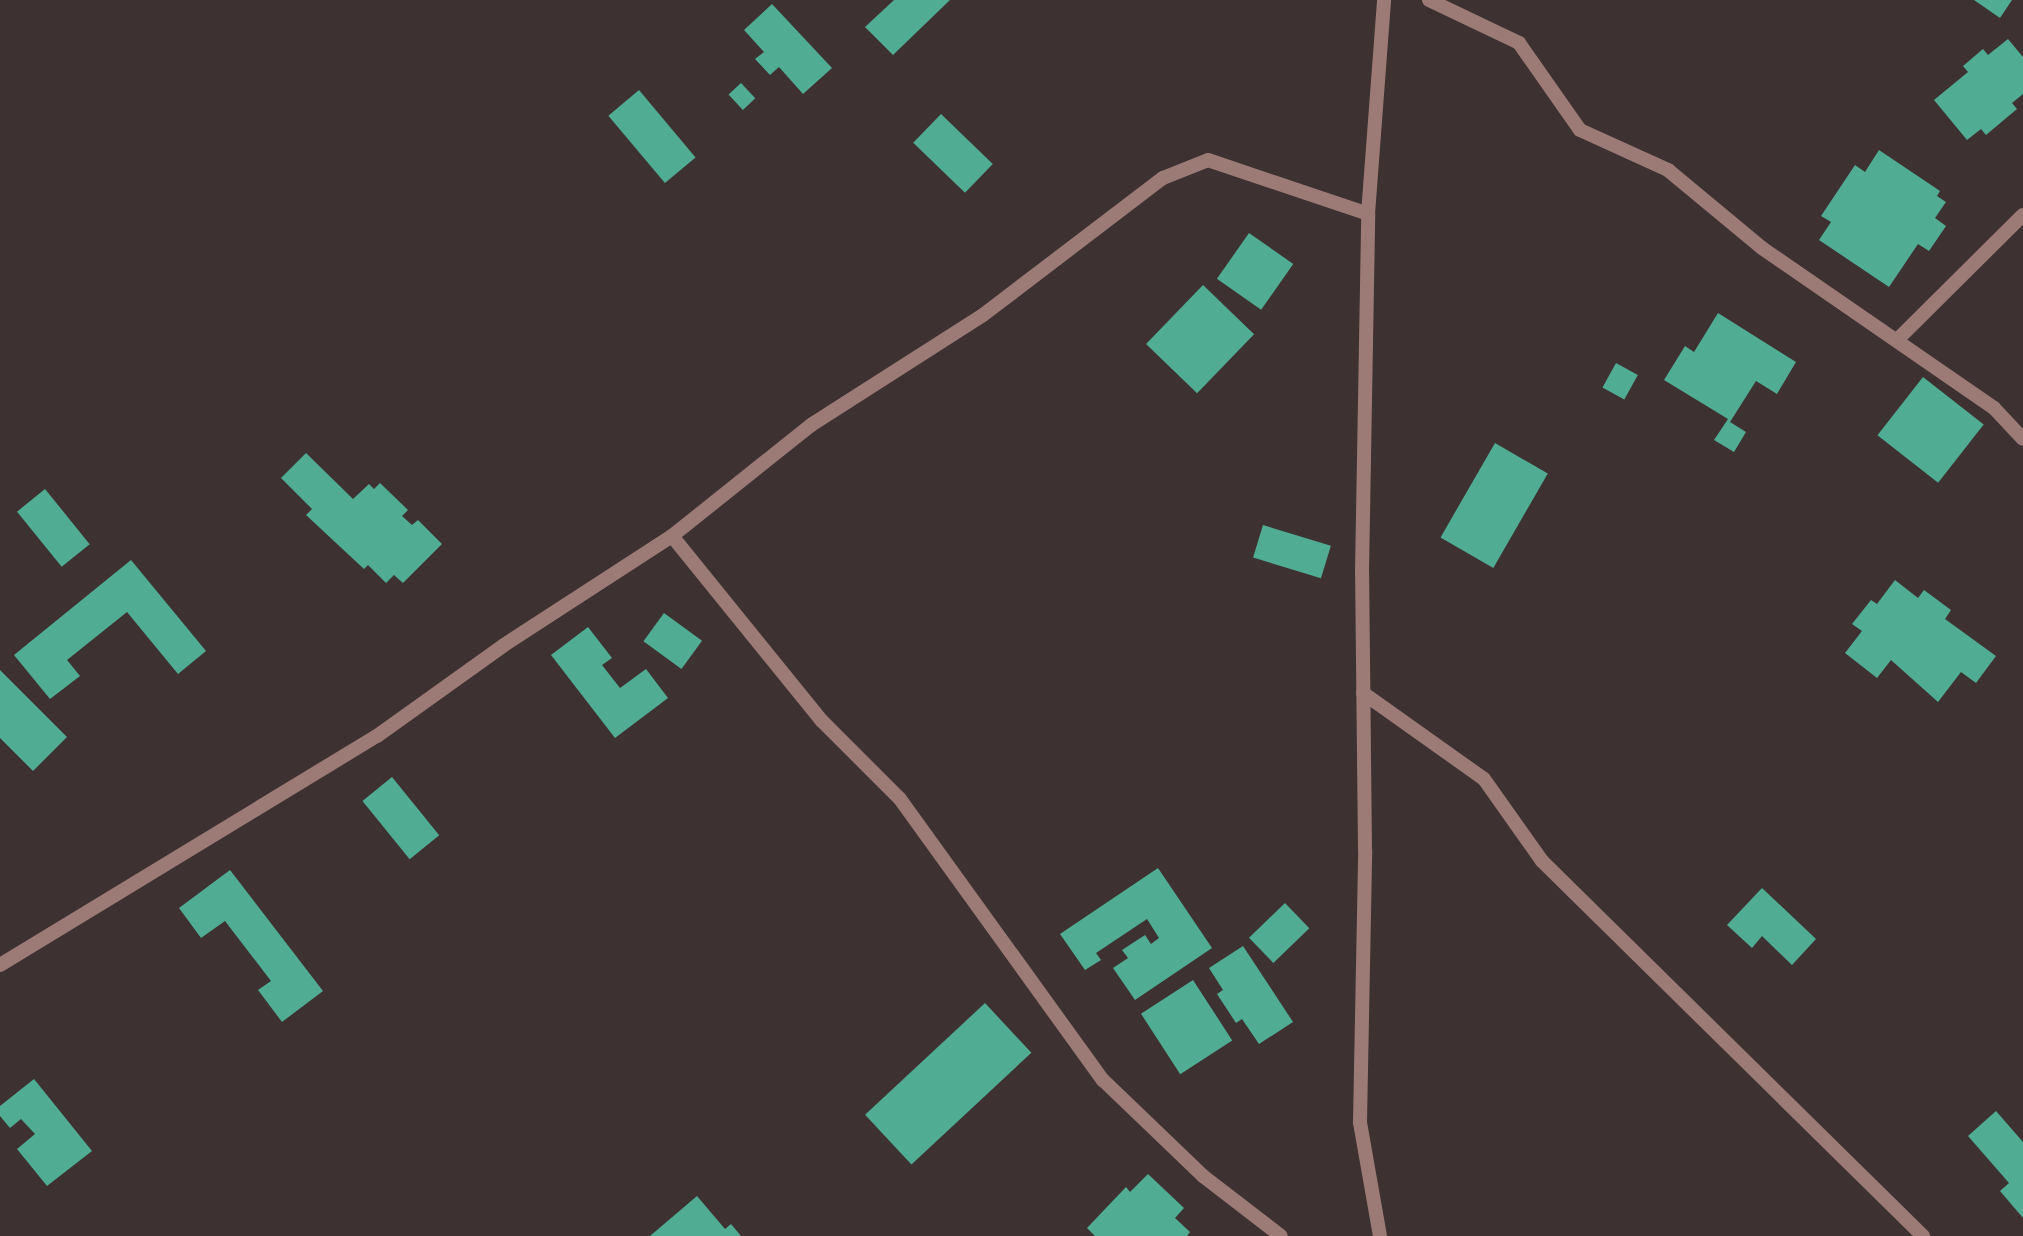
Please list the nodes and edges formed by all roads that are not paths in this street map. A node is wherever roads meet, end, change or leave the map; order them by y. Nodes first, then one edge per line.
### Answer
1 (1384, 0) edge
2 (1429, 0) edge
3 (1368, 214) junction
4 (2023, 215) edge
5 (1898, 339) junction
6 (2023, 439) edge
7 (672, 536) junction
8 (1363, 693) junction
9 (0, 965) edge
10 (1281, 1236) edge
11 (1380, 1236) edge
12 (1923, 1236) edge

1 - 3 street
2 - 5 street
3 - 7 street
3 - 8 street
4 - 5 street
5 - 6 street
7 - 9 street
7 - 10 street
8 - 11 street
8 - 12 street

